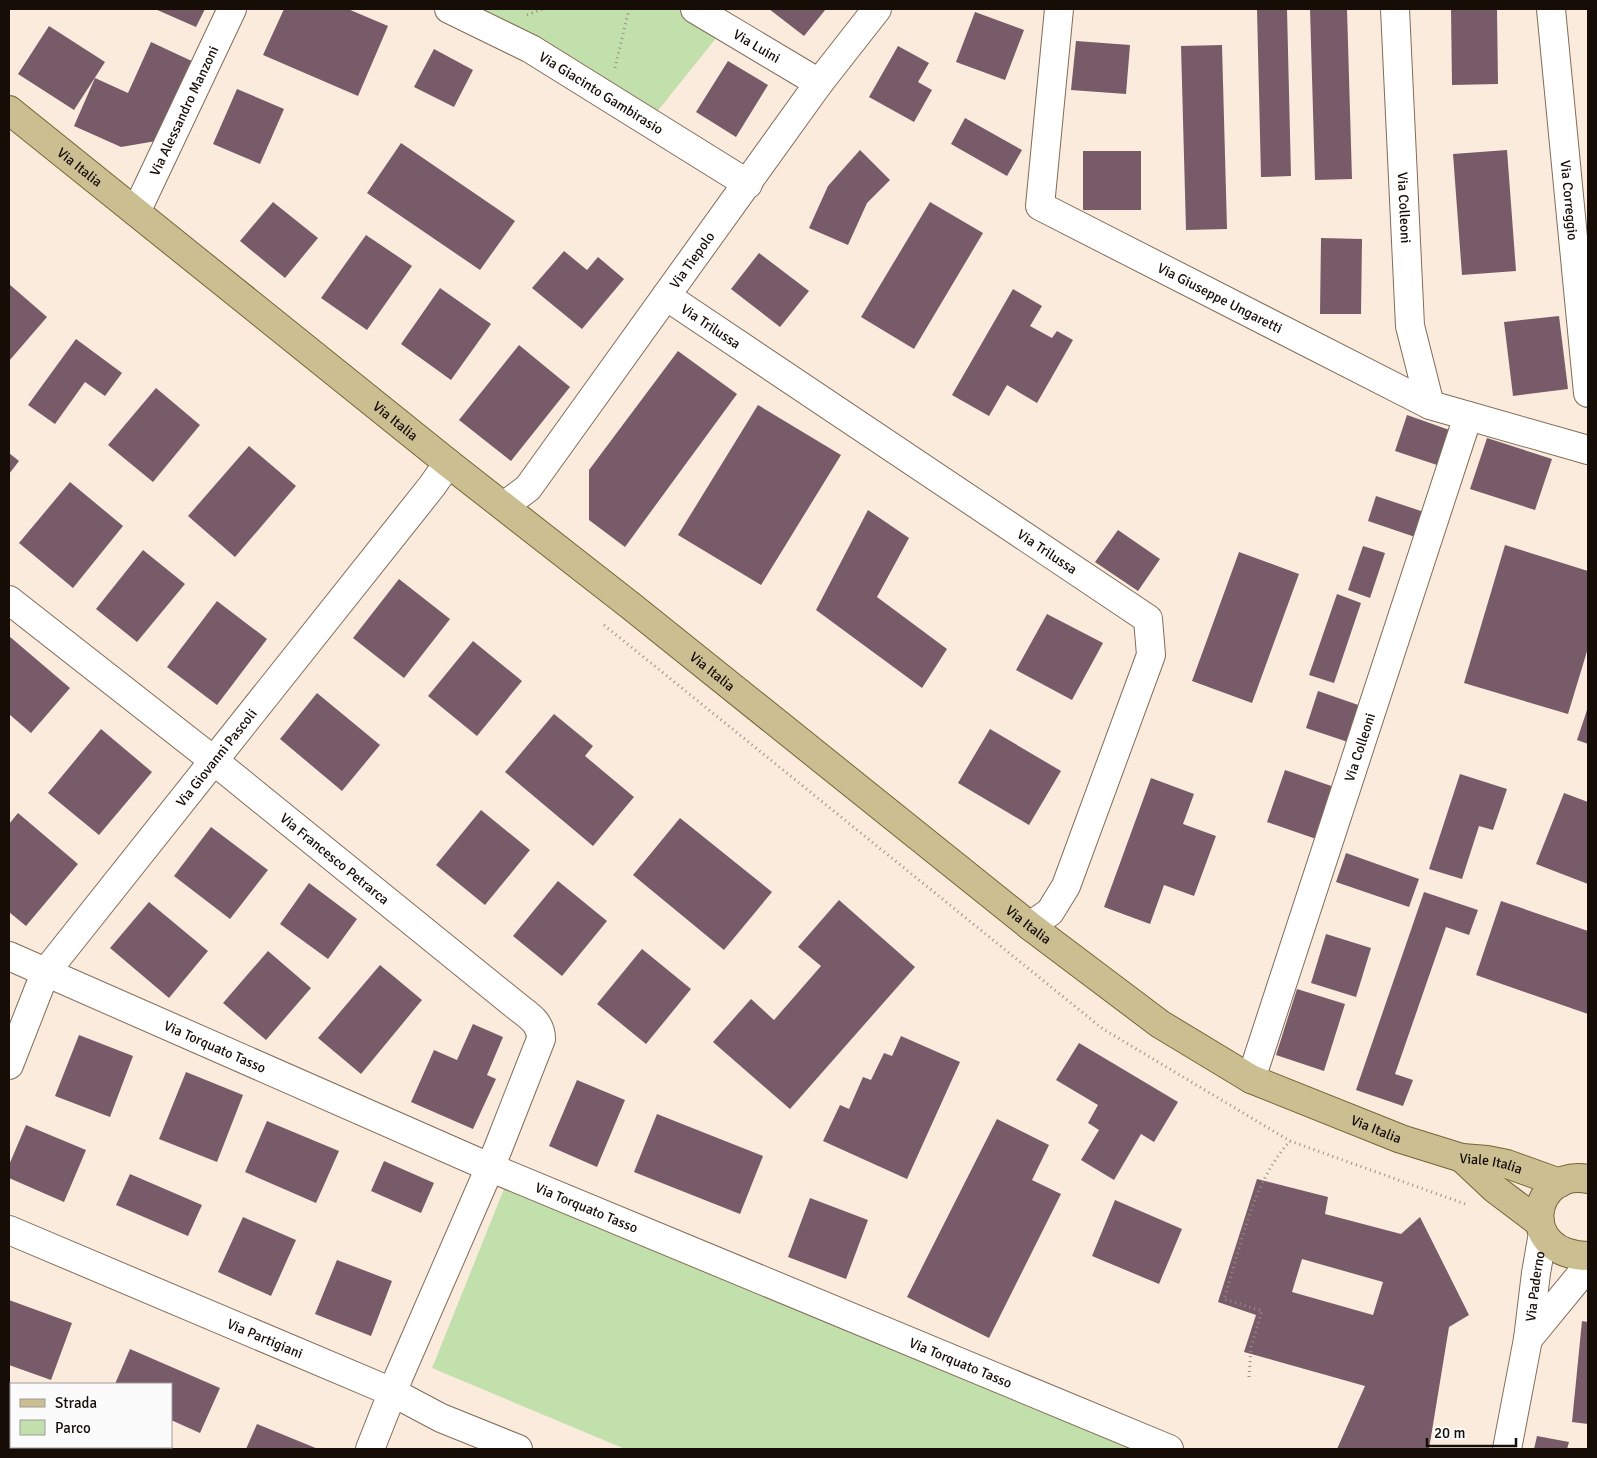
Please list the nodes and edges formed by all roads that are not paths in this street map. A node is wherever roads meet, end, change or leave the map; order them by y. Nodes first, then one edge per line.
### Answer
1 (232, 9) edge
2 (449, 9) edge
3 (695, 9) edge
4 (877, 9) edge
5 (1059, 9) edge
6 (1395, 9) edge
7 (1551, 9) edge
8 (819, 83) junction
9 (9, 110) edge
10 (748, 184) junction
11 (136, 212) junction
12 (666, 296) junction
13 (1588, 393) edge
14 (1430, 405) junction
15 (1468, 416) junction
16 (1588, 450) edge
17 (448, 463) junction
18 (504, 506) junction
19 (9, 600) edge
20 (213, 760) junction
21 (1030, 926) junction
22 (9, 956) edge
23 (45, 973) junction
24 (9, 1065) edge
25 (1252, 1079) junction
26 (1462, 1158) junction
27 (489, 1167) junction
28 (1588, 1179) edge
29 (1560, 1182) junction
30 (1541, 1228) junction
31 (9, 1230) edge
32 (1588, 1256) edge
33 (1588, 1266) edge
34 (1528, 1340) junction
35 (392, 1392) junction
36 (370, 1449) edge
37 (518, 1449) edge
38 (1169, 1449) edge
39 (1507, 1449) edge

1 - 11 street, Via Alessandro Manzoni
2 - 10 street, Via Giacinto Gambirasio
3 - 8 street, Via Luini
4 - 8 street, Via Tiepolo
5 - 14 street, Via Giuseppe Ungaretti
6 - 14 street, Via Colleoni
7 - 13 street, Via Correggio
8 - 10 street, Via Tiepolo
9 - 11 main road, Via Italia
10 - 12 street, Via Tiepolo
11 - 17 main road, Via Italia
12 - 18 street, Via Tiepolo
12 - 21 street, Via Trilussa
14 - 15 street, Via Giuseppe Ungaretti
15 - 16 street, Via Giuseppe Ungaretti
15 - 25 street, Via Colleoni
17 - 18 main road, Via Italia
17 - 20 street, Via Giovanni Pascoli
18 - 21 main road, Via Italia
19 - 20 street, Via Francesco Petrarca
20 - 23 street, Via Giovanni Pascoli
20 - 27 street, Via Francesco Petrarca
21 - 25 main road, Via Italia
22 - 23 street, Via Torquato Tasso
23 - 24 street, Via Giovanni Pascoli
23 - 27 street, Via Torquato Tasso
25 - 26 main road, Via Italia
26 - 29 main road, Viale Italia
26 - 30 main road, Viale Italia
27 - 35 street, Via Francesco Petrarca
27 - 38 street, Via Torquato Tasso
28 - 29 main road, Viale Italia
29 - 30 main road
30 - 32 main road, Viale Italia
30 - 34 street, Via Paderno
31 - 35 street, Via Partigiani
33 - 34 street, Via Paderno
34 - 39 street, Via Paderno
35 - 36 street, Via Francesco Petrarca
35 - 37 street, Via Partigiani

